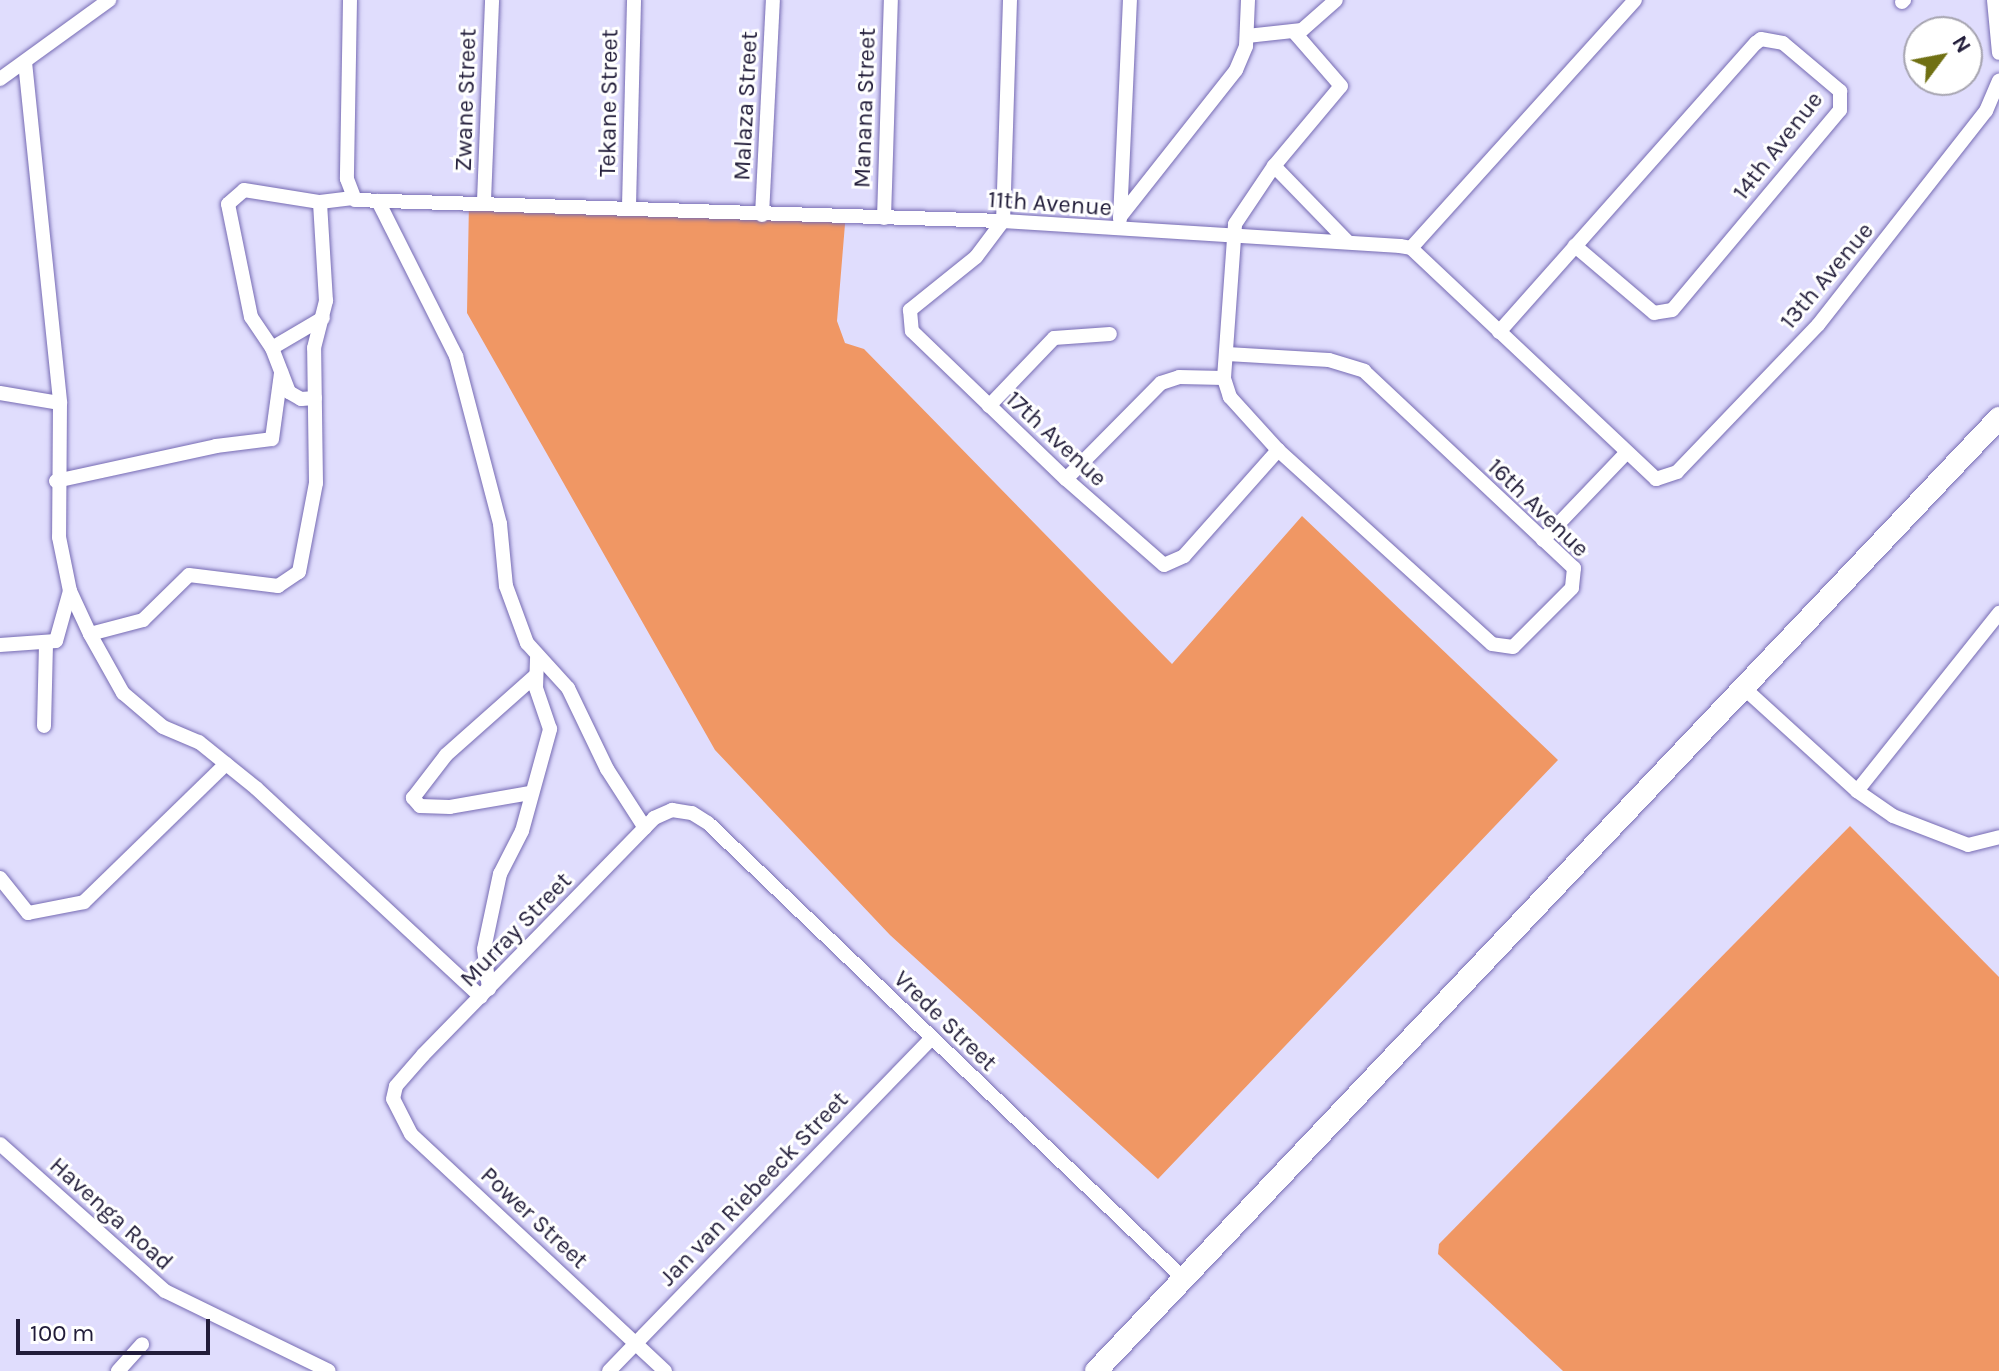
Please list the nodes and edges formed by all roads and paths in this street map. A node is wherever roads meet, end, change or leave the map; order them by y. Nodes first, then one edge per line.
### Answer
1 (109, 0) edge
2 (350, 0) edge
3 (492, 0) edge
4 (634, 0) edge
5 (773, 0) edge
6 (891, 0) edge
7 (1010, 0) edge
8 (1130, 0) edge
9 (1248, 0) edge
10 (1336, 0) edge
11 (1635, 0) edge
12 (1994, 0) edge
13 (1294, 32) junction
14 (1247, 36) junction
15 (1999, 53) edge
16 (25, 62) junction
17 (0, 79) edge
18 (1999, 81) edge
19 (1274, 166) junction
20 (350, 193) junction
21 (378, 201) junction
22 (484, 201) junction
23 (320, 202) junction
24 (629, 206) junction
25 (762, 215) junction
26 (884, 218) junction
27 (1003, 221) junction
28 (1120, 224) junction
29 (1233, 235) junction
30 (1347, 241) junction
31 (1575, 246) junction
32 (1411, 248) junction
33 (323, 318) junction
34 (1499, 332) junction
35 (1110, 334) dead end
36 (272, 348) junction
37 (1227, 354) junction
38 (281, 373) junction
39 (1224, 378) junction
40 (0, 393) edge
41 (315, 398) junction
42 (60, 403) junction
43 (989, 406) junction
44 (1999, 418) edge
45 (1278, 450) junction
46 (1626, 453) junction
47 (1066, 479) junction
48 (56, 481) junction
49 (1543, 540) junction
50 (70, 591) junction
51 (1999, 613) edge
52 (90, 634) junction
53 (46, 644) junction
54 (0, 645) edge
55 (537, 655) junction
56 (535, 676) junction
57 (1745, 689) junction
58 (44, 726) dead end
59 (226, 764) junction
60 (1857, 791) junction
61 (530, 793) junction
62 (672, 810) joint
63 (645, 828) junction
64 (1999, 837) edge
65 (0, 878) edge
66 (485, 993) junction
67 (931, 1039) junction
68 (396, 1086) joint
69 (0, 1144) edge
70 (1182, 1277) junction
71 (635, 1343) junction
72 (142, 1344) dead end
73 (118, 1371) edge
74 (329, 1371) edge
75 (609, 1371) edge
76 (665, 1371) edge
77 (1096, 1371) edge

1 - 16 street
2 - 20 street
3 - 22 street, Zwane Street
4 - 24 street, Tekane Street
5 - 25 street, Malaza Street
6 - 26 street, Manana Street
7 - 27 street
8 - 28 street
9 - 14 street
10 - 13 street
11 - 32 street
12 - 15 street
13 - 14 street
13 - 19 street
14 - 28 street
16 - 17 street
16 - 42 street
18 - 46 street, 13th Avenue
19 - 29 street
19 - 30 street
20 - 21 street, 11th Avenue
20 - 23 street, 11th Avenue
21 - 22 street, 11th Avenue
21 - 55 street
22 - 24 street, 11th Avenue
23 - 33 street
23 - 36 street, 11th Avenue
24 - 25 street, 11th Avenue
25 - 26 street, 11th Avenue
26 - 27 street, 11th Avenue
27 - 28 street, 11th Avenue
27 - 43 street, 17th Avenue
28 - 29 street, 11th Avenue
29 - 30 street, 11th Avenue
29 - 37 street
30 - 32 street, 11th Avenue
31 - 31 street, 14th Avenue
31 - 34 street, 14th Avenue
32 - 34 street
33 - 36 street
33 - 41 street
34 - 46 street
35 - 43 street
36 - 38 street
37 - 39 street
37 - 49 street, 16th Avenue
38 - 41 street
38 - 48 street
39 - 45 street, 16th Avenue
39 - 47 street
40 - 42 street
41 - 52 street
42 - 48 street
43 - 47 street, 17th Avenue
44 - 57 highway
45 - 47 street, 17th Avenue
45 - 49 street, 16th Avenue
46 - 49 street
48 - 50 street
50 - 52 street
50 - 53 street
51 - 60 street
52 - 59 street
53 - 54 street
53 - 58 street
55 - 56 street
55 - 63 street
56 - 61 street
56 - 61 street
57 - 60 street
57 - 70 highway
59 - 65 street
59 - 66 street
60 - 64 street
61 - 66 street
62 - 63 street, Murray Street
62 - 67 street, Vrede Street
63 - 66 street, Murray Street
66 - 68 street, Murray Street
67 - 70 street, Vrede Street
67 - 71 street, Jan van Riebeeck Street
68 - 71 street, Power Street
69 - 74 street, Havenga Road
70 - 77 highway
71 - 75 street, Jan van Riebeeck Street
71 - 76 street, Power Street
72 - 73 street

